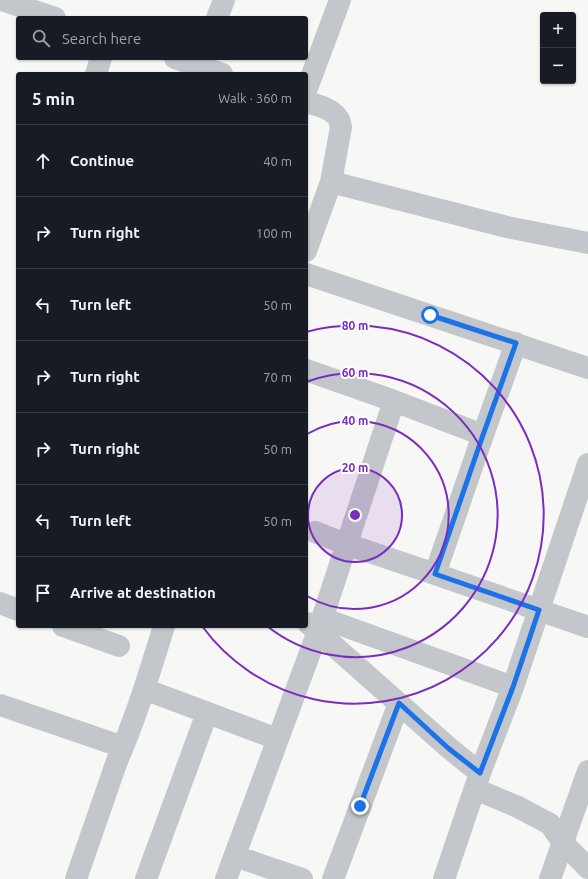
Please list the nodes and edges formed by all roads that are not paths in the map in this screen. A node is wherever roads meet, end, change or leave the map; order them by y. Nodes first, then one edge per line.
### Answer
1 (224, 0) edge
2 (340, 0) edge
3 (2, 6) edge
4 (46, 16) edge
5 (218, 16) edge
6 (100, 60) edge
7 (188, 60) edge
8 (201, 62) edge
9 (97, 72) edge
10 (218, 72) edge
11 (308, 86) edge
12 (308, 103) edge
13 (331, 182) junction
14 (308, 237) edge
15 (588, 243) edge
16 (308, 275) edge
17 (516, 343) junction
18 (588, 368) edge
19 (308, 371) edge
20 (394, 401) junction
21 (483, 435) junction
22 (588, 464) edge
23 (315, 532) dead end
24 (346, 544) junction
25 (435, 574) junction
26 (0, 603) edge
27 (16, 609) edge
28 (539, 610) junction
29 (315, 623) edge
30 (588, 627) edge
31 (69, 628) edge
32 (163, 628) edge
33 (119, 646) dead end
34 (513, 687) junction
35 (144, 689) junction
36 (399, 703) junction
37 (0, 705) edge
38 (207, 713) junction
39 (277, 739) junction
40 (123, 747) junction
41 (588, 771) edge
42 (478, 781) junction
43 (563, 844) junction
44 (235, 856) junction
45 (588, 868) edge
46 (76, 879) edge
47 (146, 879) edge
48 (226, 879) edge
49 (302, 879) edge
50 (333, 879) edge
51 (444, 879) edge
52 (550, 879) edge

1 - 5 street
2 - 11 street
3 - 4 street
6 - 9 street
7 - 8 street
8 - 10 street
12 - 13 street
13 - 14 street
13 - 15 street
16 - 17 street
17 - 18 street
17 - 21 street
19 - 20 street
20 - 21 street
20 - 24 street
21 - 25 street
22 - 28 street
23 - 24 street
24 - 25 street
24 - 29 street
25 - 28 street
26 - 27 street
28 - 30 street
28 - 34 street
29 - 34 street
29 - 36 street
29 - 39 street
31 - 33 street
32 - 35 street
34 - 42 street
35 - 38 street
35 - 40 street
36 - 42 street
36 - 50 street
37 - 40 street
38 - 39 street
38 - 47 street
39 - 44 street
40 - 46 street
41 - 43 street
42 - 43 street
42 - 51 street
43 - 45 street
43 - 52 street
44 - 48 street
44 - 49 street

